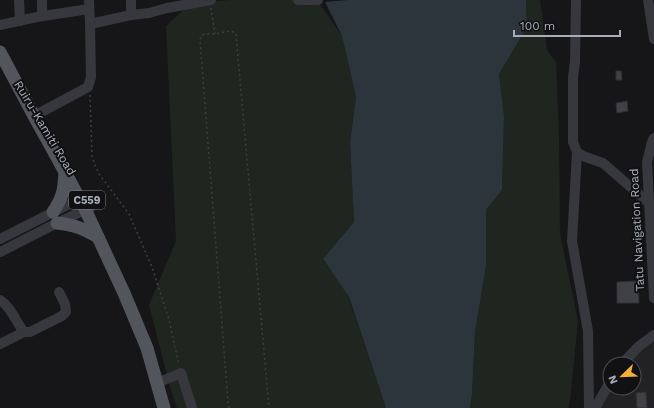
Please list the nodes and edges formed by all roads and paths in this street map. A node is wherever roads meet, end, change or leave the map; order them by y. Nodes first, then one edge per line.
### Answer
1 (20, 0) edge
2 (42, 0) edge
3 (131, 0) edge
4 (210, 0) edge
5 (298, 0) edge
6 (318, 0) edge
7 (576, 0) edge
8 (648, 0) edge
9 (175, 3) edge
10 (89, 4) edge
11 (131, 15) junction
12 (42, 16) junction
13 (20, 21) junction
14 (90, 24) junction
15 (0, 25) edge
16 (215, 34) junction
17 (654, 39) edge
18 (3, 57) edge
19 (88, 87) junction
20 (36, 115) junction
21 (654, 138) edge
22 (577, 152) junction
23 (65, 172) junction
24 (85, 203) junction
25 (649, 203) junction
26 (49, 219) junction
27 (0, 232) edge
28 (98, 237) junction
29 (0, 239) edge
30 (0, 252) edge
31 (59, 292) dead end
32 (654, 298) edge
33 (0, 300) edge
34 (24, 332) junction
35 (654, 336) edge
36 (0, 344) edge
37 (147, 348) junction
38 (630, 356) edge
39 (181, 373) junction
40 (157, 383) junction
41 (602, 396) edge
42 (164, 408) edge
43 (192, 408) edge
44 (229, 408) edge
45 (269, 408) edge
46 (589, 408) edge
47 (595, 408) edge

1 - 13 street
2 - 12 street
3 - 11 street
4 - 9 street
4 - 16 path
5 - 6 street
7 - 22 street
8 - 17 street
9 - 11 street
10 - 12 street
10 - 14 street
11 - 14 street
12 - 13 street
13 - 15 street
14 - 19 street
16 - 44 path
16 - 45 path
18 - 20 main road, Ruiru-Kamiti Road / C559
19 - 20 street
19 - 39 path
20 - 23 main road, Ruiru-Kamiti Road / C559
20 - 24 main road, Ruiru-Kamiti Road / C559
21 - 25 street, Tatu Navigation Road
22 - 25 street
22 - 46 street
23 - 24 main road, Ruiru-Kamiti Road / C559
23 - 26 main road
24 - 26 street
24 - 28 main road, Ruiru-Kamiti Road / C559
24 - 37 main road, Ruiru-Kamiti Road / C559
25 - 32 street, Tatu Navigation Road
26 - 27 street
26 - 28 main road
26 - 29 street
26 - 30 street
28 - 37 main road, Ruiru-Kamiti Road / C559
31 - 34 street
33 - 34 street
34 - 36 street
35 - 38 street
37 - 40 main road, Ruiru-Kamiti Road / C559
39 - 40 street
39 - 43 street
40 - 42 main road, Ruiru-Kamiti Road / C559
41 - 47 street

